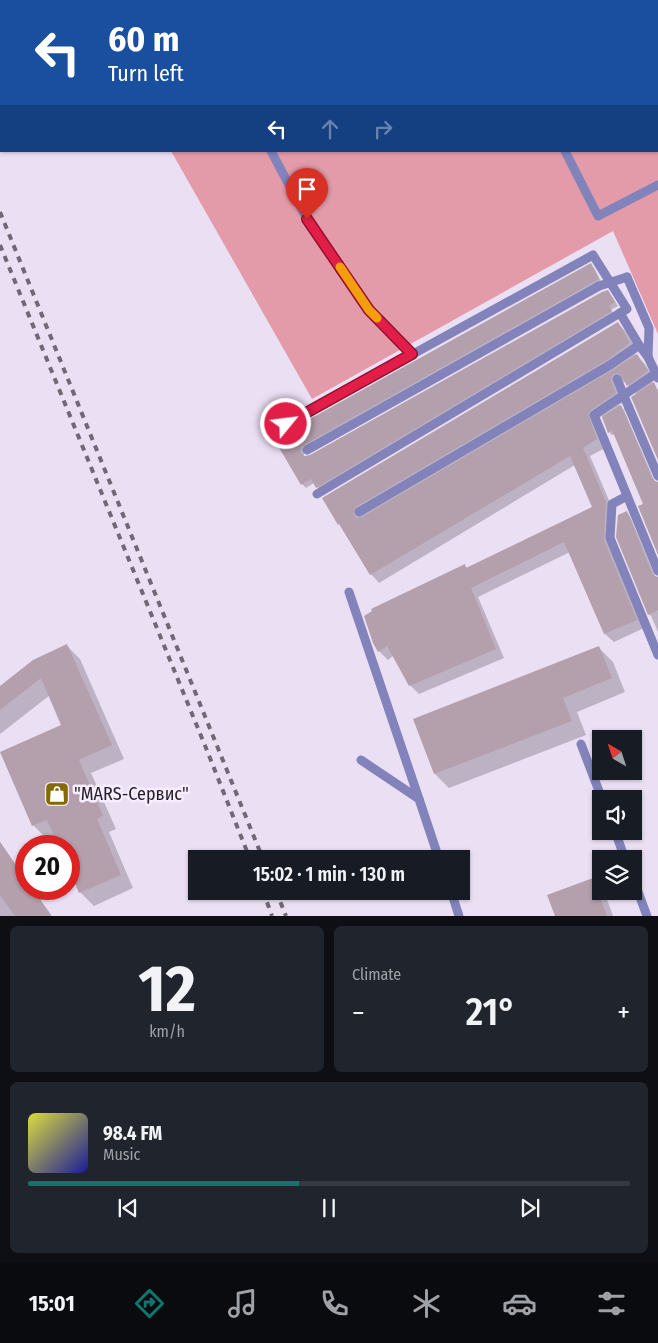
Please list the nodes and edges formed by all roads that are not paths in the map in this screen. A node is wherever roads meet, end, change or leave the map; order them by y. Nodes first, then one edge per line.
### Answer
1 (272, 152) edge
2 (566, 152) edge
3 (658, 185) edge
4 (620, 313) junction
5 (639, 345) junction
6 (412, 354) junction
7 (648, 357) junction
8 (610, 365) junction
9 (657, 374) edge
10 (286, 424) dead end
11 (307, 450) dead end
12 (658, 476) edge
13 (316, 494) dead end
14 (627, 496) junction
15 (358, 512) dead end
16 (658, 571) edge
17 (349, 592) dead end
18 (658, 655) edge
19 (582, 744) dead end
20 (361, 760) dead end
21 (599, 790) edge
22 (419, 799) junction
23 (436, 850) edge
24 (453, 900) edge
25 (641, 900) edge
26 (459, 916) edge
27 (647, 916) edge

1 - 6 lane
2 - 3 lane
4 - 5 lane
4 - 6 lane
4 - 13 lane
5 - 7 lane
5 - 8 lane
6 - 10 lane
7 - 9 lane
7 - 11 lane, bridge
8 - 12 lane, bridge
8 - 15 lane
9 - 14 lane
14 - 16 lane
14 - 18 lane
17 - 22 lane
19 - 21 lane
20 - 22 lane
22 - 23 lane
24 - 26 lane
25 - 27 lane

